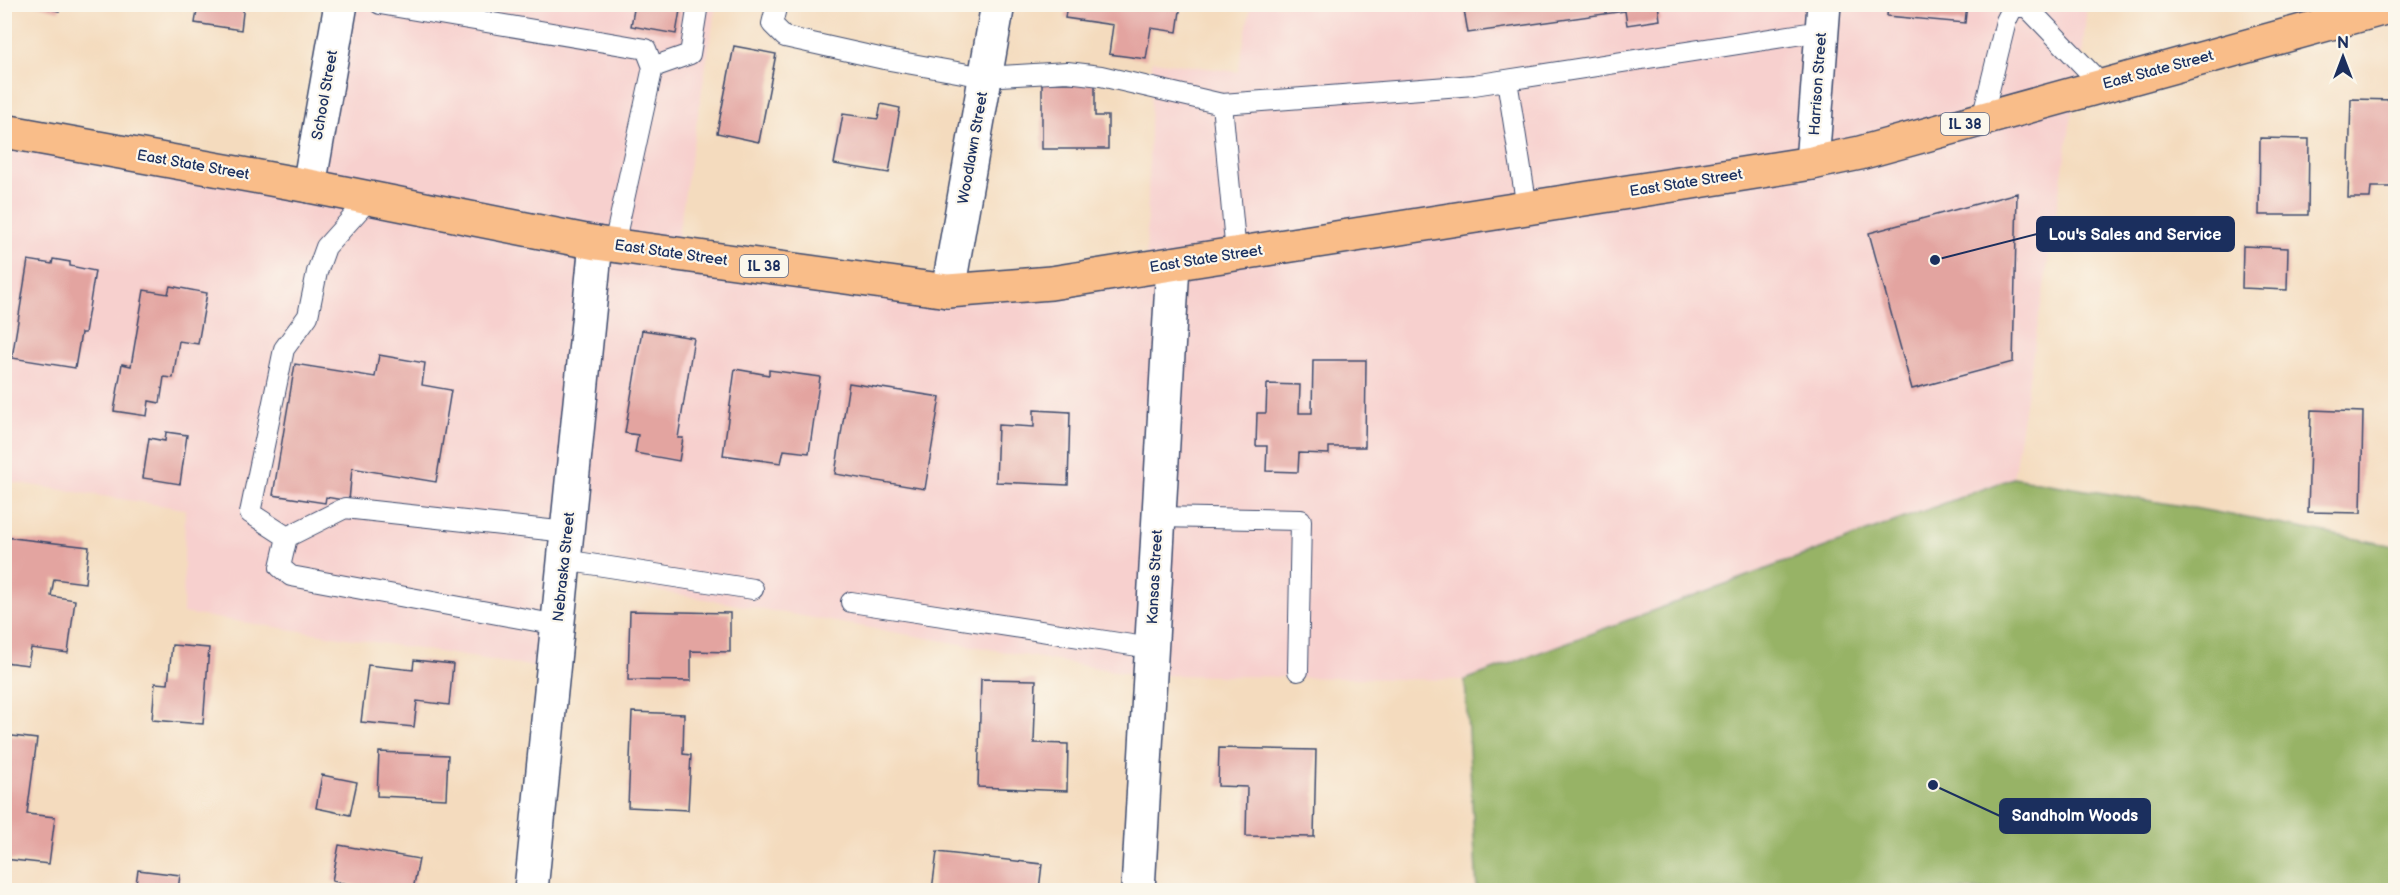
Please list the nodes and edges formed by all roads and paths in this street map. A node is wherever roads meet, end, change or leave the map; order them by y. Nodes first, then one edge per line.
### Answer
1 (341, 4) edge
2 (380, 4) edge
3 (698, 4) edge
4 (777, 4) edge
5 (998, 4) edge
6 (2396, 5) edge
7 (1822, 18) edge
8 (653, 67) junction
9 (985, 77) junction
10 (1507, 80) junction
11 (2103, 86) junction
12 (1222, 104) junction
13 (1982, 119) junction
14 (4, 131) edge
15 (1812, 162) junction
16 (309, 186) junction
17 (370, 198) junction
18 (1527, 208) junction
19 (605, 244) junction
20 (1236, 254) junction
21 (1173, 264) junction
22 (948, 291) junction
23 (1159, 517) junction
24 (287, 537) junction
25 (566, 546) junction
26 (753, 589) dead end
27 (851, 602) dead end
28 (558, 625) junction
29 (1151, 648) junction
30 (1298, 671) dead end
31 (531, 891) edge
32 (1138, 891) edge

1 - 16 street, School Street
2 - 8 lane
3 - 8 lane
4 - 9 lane
5 - 9 street, Woodlawn Street
6 - 11 main road, East State Street / IL 38
7 - 10 lane
7 - 15 street, Harrison Street
8 - 19 lane
9 - 12 lane
9 - 22 street, Woodlawn Street
10 - 12 lane
10 - 18 lane
11 - 13 main road, East State Street / IL 38
11 - 13 lane
12 - 20 lane
13 - 15 main road, East State Street / IL 38
14 - 16 main road, East State Street / IL 38
15 - 18 main road, East State Street / IL 38
16 - 17 main road, East State Street / IL 38
17 - 19 main road, East State Street / IL 38
17 - 24 lane
18 - 20 main road, East State Street / IL 38
19 - 22 main road, East State Street / IL 38
19 - 25 street, Nebraska Street
20 - 21 main road, East State Street / IL 38
21 - 22 main road, East State Street / IL 38
21 - 23 street, Kansas Street
23 - 29 street, Kansas Street
23 - 30 lane
24 - 25 lane
24 - 28 lane
25 - 26 lane
25 - 28 street, Nebraska Street
27 - 29 lane
28 - 31 street, Nebraska Street
29 - 32 street, Kansas Street

